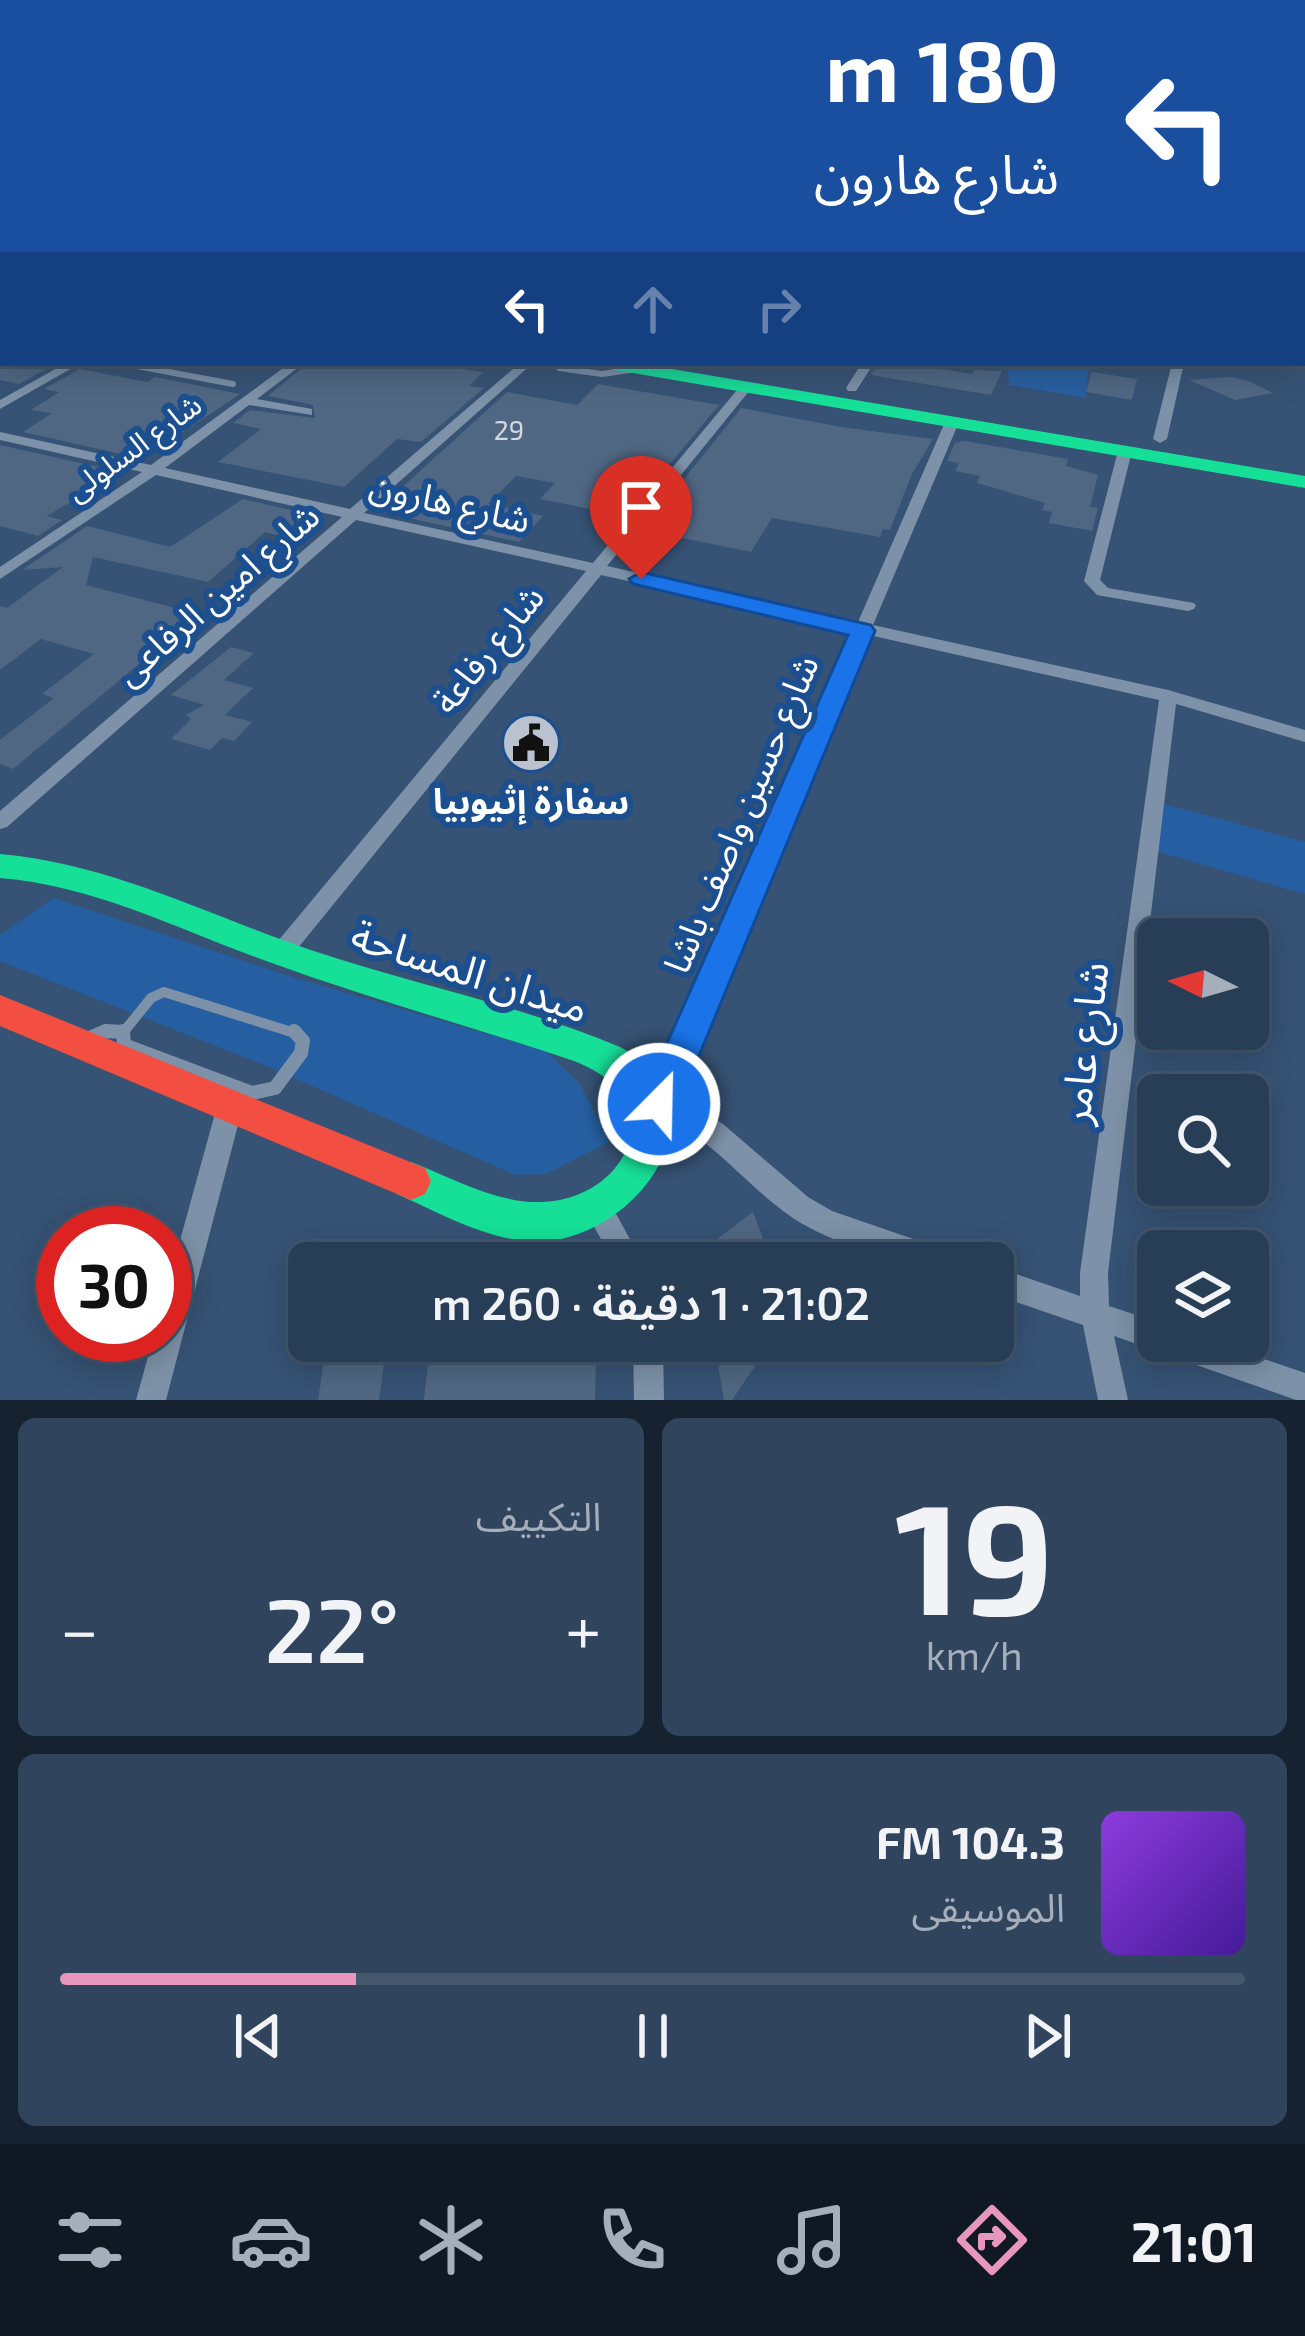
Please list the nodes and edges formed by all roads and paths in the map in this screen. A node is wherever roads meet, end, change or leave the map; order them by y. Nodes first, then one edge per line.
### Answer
1 (69, 366) edge
2 (138, 366) edge
3 (294, 366) edge
4 (524, 366) edge
5 (558, 366) edge
6 (622, 366) edge
7 (717, 366) edge
8 (866, 366) edge
9 (1177, 366) edge
10 (641, 369) junction
11 (233, 383) dead end
12 (746, 387) junction
13 (852, 388) junction
14 (244, 401) junction
15 (0, 405) edge
16 (307, 412) dead end
17 (952, 422) junction
18 (0, 436) edge
19 (1159, 448) junction
20 (1125, 452) junction
21 (1305, 464) edge
22 (154, 470) junction
23 (1305, 482) edge
24 (1305, 491) edge
25 (354, 514) junction
26 (597, 568) junction
27 (0, 574) edge
28 (1188, 606) dead end
29 (862, 631) junction
30 (1168, 696) junction
31 (1305, 736) edge
32 (0, 822) edge
33 (5, 862) edge
34 (281, 953) junction
35 (0, 1010) edge
36 (122, 1032) junction
37 (84, 1046) junction
38 (630, 1073) junction
39 (659, 1104) junction
40 (230, 1106) junction
41 (274, 1106) junction
42 (599, 1210) junction
43 (617, 1242) edge
44 (883, 1242) edge
45 (1014, 1287) edge
46 (1095, 1315) junction
47 (1137, 1330) edge
48 (648, 1362) edge
49 (1230, 1362) edge
50 (1305, 1388) edge
51 (152, 1400) edge
52 (649, 1400) edge
53 (1113, 1400) edge

1 - 15 street
2 - 11 lane
3 - 14 street, شارع السلولى
4 - 25 street, شارع امين الرفاعى
5 - 10 lane
6 - 10 main road
7 - 13 main road
8 - 13 street
9 - 19 street
10 - 12 main road
12 - 17 main road
12 - 26 street, شارع رفاعة
13 - 19 main road
14 - 16 street
14 - 22 street, شارع السلولى
17 - 20 main road
17 - 29 street, شارع حسين واصف باشا
18 - 22 street, شارع هارون
19 - 20 main road
19 - 21 main road
19 - 23 main road
19 - 24 main road
20 - 28 street
22 - 25 street, شارع هارون
22 - 27 street, شارع السلولى
25 - 26 street, شارع هارون
25 - 32 street, شارع امين الرفاعى
26 - 29 street, شارع هارون
26 - 34 street, شارع رفاعة
29 - 30 street, شارع هارون
29 - 39 street, شارع حسين واصف باشا
30 - 31 street, شارع هارون
30 - 46 street, شارع عامر
33 - 34 main road, ميدان المساحة
34 - 38 main road, ميدان المساحة
35 - 37 main road
36 - 37 lane
36 - 41 lane
36 - 41 lane
37 - 40 main road
38 - 39 street
38 - 42 main road
39 - 44 street
40 - 41 main road
40 - 51 street
41 - 42 main road
42 - 43 street
45 - 46 street
46 - 47 street
46 - 53 street, شارع عامر
48 - 52 street
49 - 50 street

